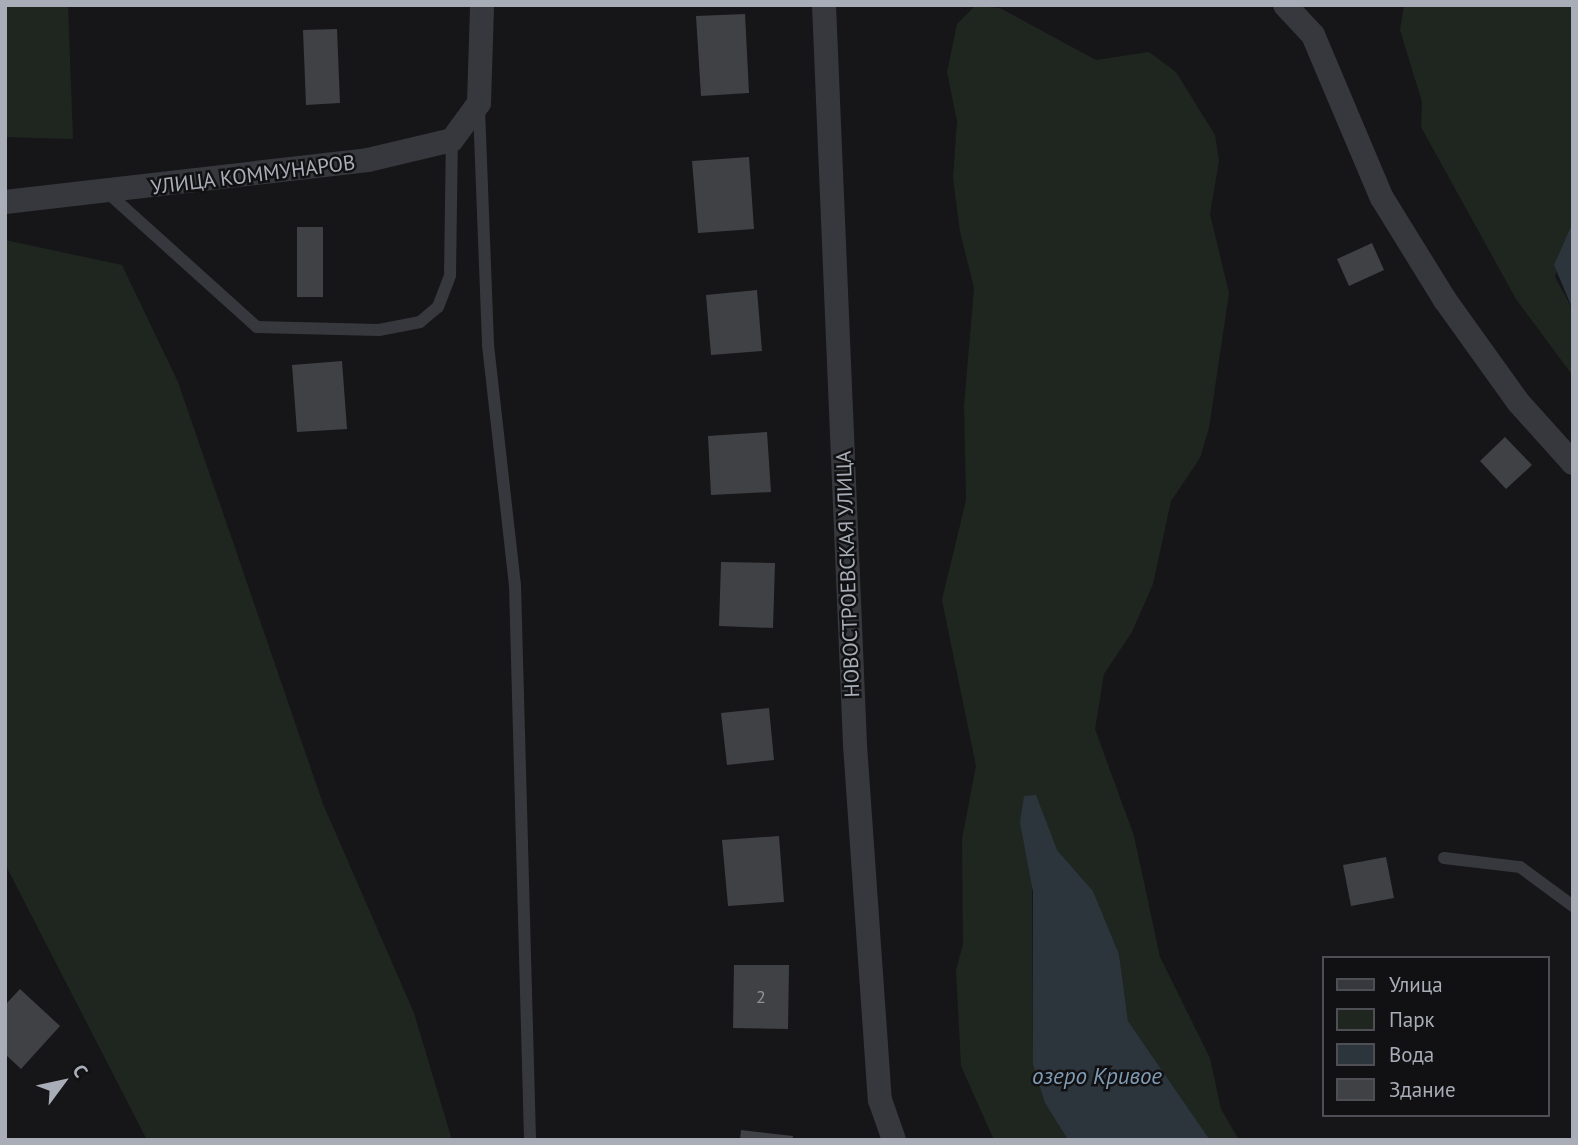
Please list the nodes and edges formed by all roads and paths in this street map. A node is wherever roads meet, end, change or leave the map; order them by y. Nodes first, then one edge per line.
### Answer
1 (482, 5) edge
2 (824, 5) edge
3 (1285, 5) edge
4 (479, 103) junction
5 (452, 141) junction
6 (108, 193) junction
7 (5, 202) edge
8 (1573, 463) edge
9 (1444, 858) dead end
10 (1573, 906) edge
11 (530, 1140) edge
12 (894, 1140) edge

1 - 4 street
2 - 12 street, НОВОСТРОЕВСКАЯ УЛИЦА
3 - 8 street
4 - 5 street
4 - 11 lane
5 - 6 street, УЛИЦА КОММУНАРОВ
5 - 6 lane
6 - 7 street, УЛИЦА КОММУНАРОВ
9 - 10 lane

